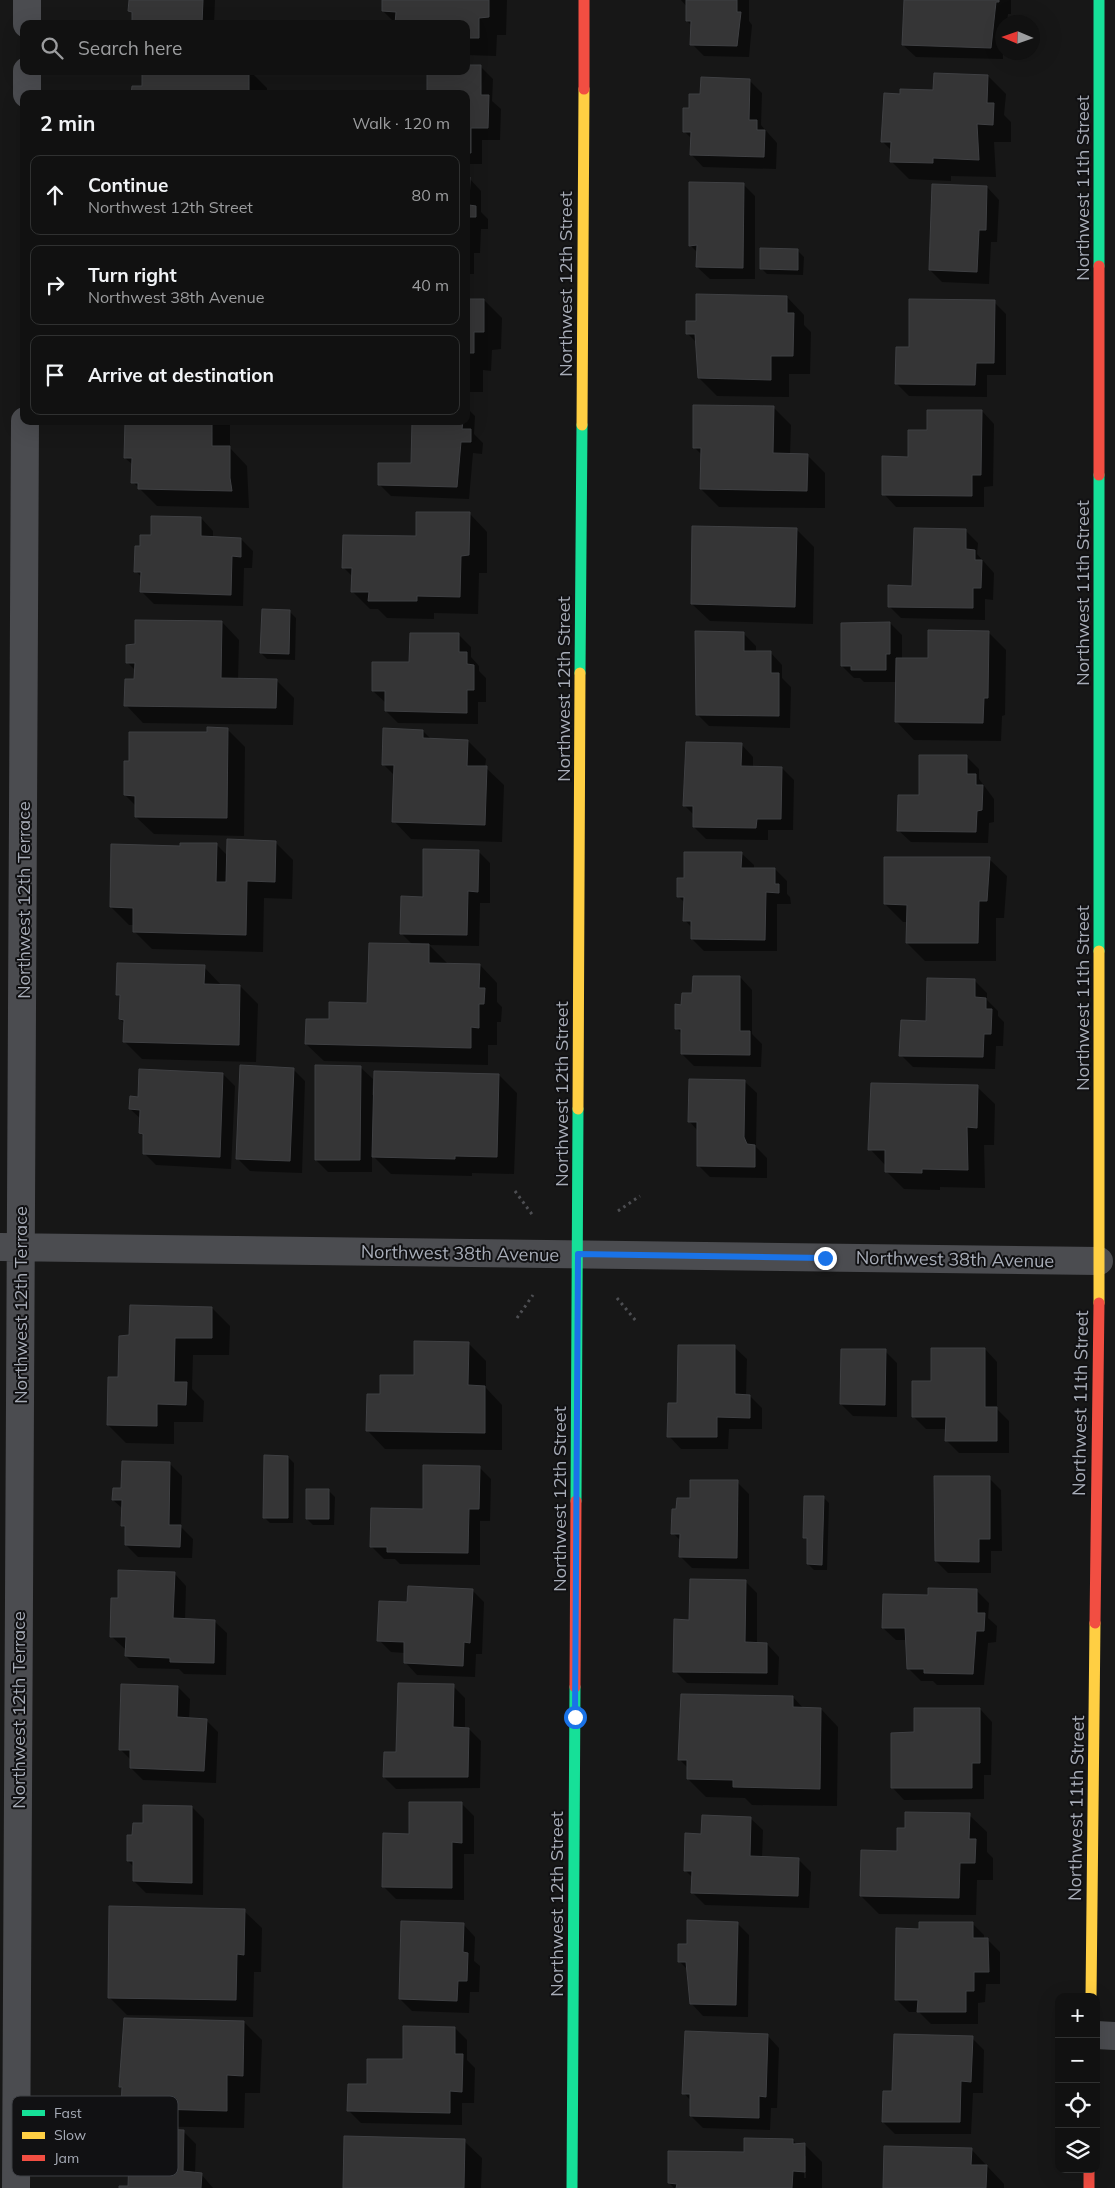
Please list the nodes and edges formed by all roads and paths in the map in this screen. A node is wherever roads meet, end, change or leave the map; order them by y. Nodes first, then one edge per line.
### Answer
1 (27, 0) edge
2 (584, 0) edge
3 (1099, 0) edge
4 (27, 20) edge
5 (27, 75) edge
6 (27, 90) edge
7 (25, 425) edge
8 (515, 1191) dead end
9 (640, 1196) dead end
10 (618, 1211) dead end
11 (534, 1217) dead end
12 (10, 1247) edge
13 (578, 1254) junction
14 (1099, 1261) junction
15 (533, 1296) dead end
16 (617, 1298) dead end
17 (516, 1318) dead end
18 (636, 1320) dead end
19 (1091, 1993) edge
20 (1100, 2035) edge
21 (1115, 2036) edge
22 (15, 2096) edge
23 (1089, 2173) edge
24 (572, 2188) edge
25 (1089, 2188) edge

1 - 4 street
2 - 13 street, Northwest 12th Street
3 - 14 street, Northwest 11th Street
5 - 6 street
7 - 12 street, Northwest 12th Terrace
8 - 11 path
9 - 10 path
12 - 13 street, Northwest 38th Avenue
12 - 22 street, Northwest 12th Terrace
13 - 14 street, Northwest 38th Avenue
13 - 24 street, Northwest 12th Street
14 - 19 street, Northwest 11th Street
15 - 17 path
16 - 18 path
20 - 21 street
23 - 25 street

